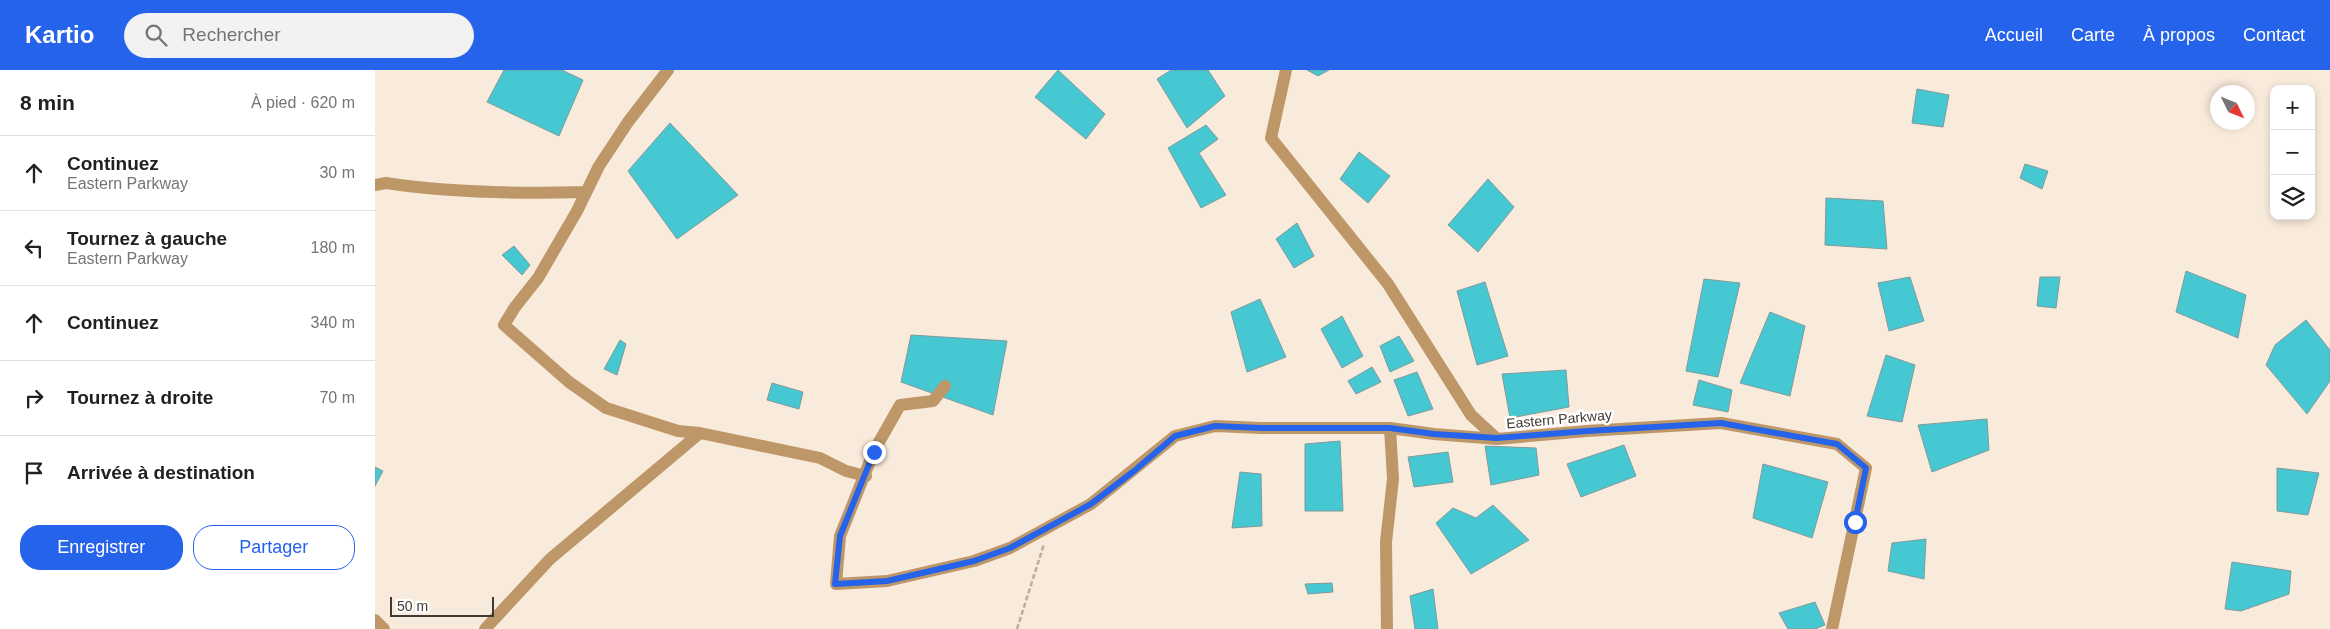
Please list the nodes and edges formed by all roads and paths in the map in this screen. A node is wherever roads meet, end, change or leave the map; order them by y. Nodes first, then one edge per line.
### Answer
1 (668, 70) edge
2 (1286, 70) edge
3 (375, 185) edge
4 (586, 192) junction
5 (945, 386) dead end
6 (1390, 428) junction
7 (700, 433) junction
8 (1497, 438) junction
9 (866, 476) junction
10 (1048, 528) junction
11 (375, 620) edge
12 (384, 629) edge
13 (485, 629) edge
14 (1017, 629) edge
15 (1387, 629) edge
16 (1833, 629) edge

1 - 4 street
2 - 8 street, Eastern Parkway
3 - 4 street
4 - 7 street
5 - 9 street
6 - 8 street
6 - 10 street
6 - 15 street
7 - 9 street
7 - 13 street
8 - 16 street, Eastern Parkway
9 - 10 street
10 - 14 path
11 - 12 street

